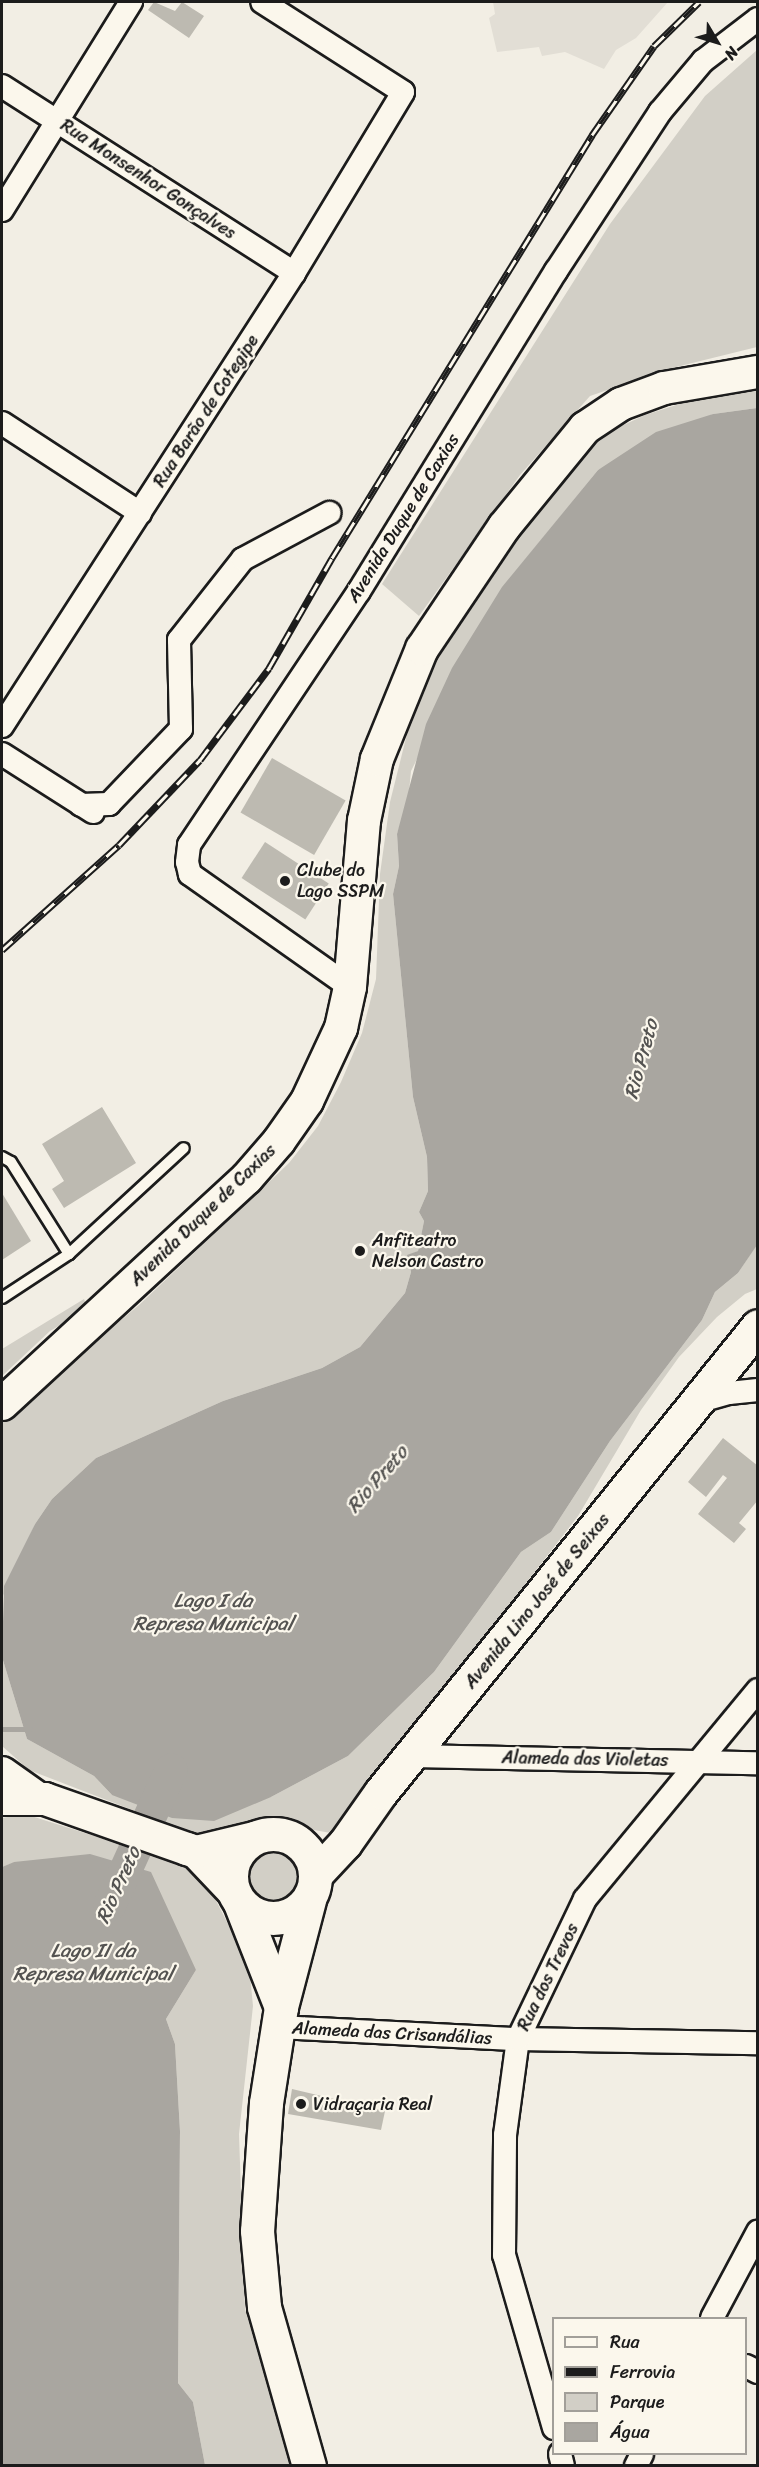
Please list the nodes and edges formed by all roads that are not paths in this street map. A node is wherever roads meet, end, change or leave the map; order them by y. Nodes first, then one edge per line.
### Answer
1 (131, 2) edge
2 (262, 2) edge
3 (758, 19) edge
4 (2, 86) edge
5 (57, 121) junction
6 (2, 210) edge
7 (294, 273) junction
8 (758, 372) edge
9 (2, 423) edge
10 (140, 513) junction
11 (329, 513) dead end
12 (2, 726) edge
13 (2, 754) edge
14 (350, 987) junction
15 (184, 1148) dead end
16 (2, 1157) edge
17 (69, 1254) junction
18 (2, 1298) edge
19 (758, 1326) edge
20 (729, 1362) junction
21 (758, 1390) edge
22 (697, 1402) junction
23 (2, 1404) edge
24 (758, 1690) edge
25 (412, 1756) junction
26 (700, 1761) junction
27 (758, 1763) edge
28 (2, 1773) edge
29 (36, 1797) junction
30 (2, 1799) edge
31 (258, 1837) junction
32 (192, 1850) junction
33 (312, 1887) junction
34 (236, 1897) junction
35 (280, 2017) junction
36 (518, 2039) junction
37 (758, 2043) edge
38 (758, 2232) edge
39 (713, 2317) edge
40 (552, 2421) edge
41 (309, 2466) edge

1 - 5 street
2 - 7 street, Rua Barão de Cotegipe
3 - 14 street, Avenida Duque de Caxias
4 - 5 street, Rua Monsenhor Gonçalves
5 - 6 street
5 - 7 street, Rua Monsenhor Gonçalves
7 - 10 street, Rua Barão de Cotegipe
8 - 14 main road, Avenida Duque de Caxias
9 - 10 street
10 - 12 street, Rua Barão de Cotegipe
11 - 13 street
14 - 23 main road, Avenida Duque de Caxias
15 - 17 lane
16 - 17 lane
17 - 18 lane
19 - 20 main road, Avenida Lino José de Seixas
20 - 21 street
20 - 22 main road, Avenida Lino José de Seixas
21 - 22 street
22 - 25 main road, Avenida Lino José de Seixas
24 - 26 street, Rua dos Trevos
25 - 26 street, Alameda das Violetas
25 - 33 main road, Avenida Lino José de Seixas
26 - 27 street, Alameda das Violetas
26 - 36 street, Rua dos Trevos
28 - 29 main road
29 - 30 main road
29 - 32 main road
31 - 32 main road
31 - 33 main road
31 - 34 main road
32 - 34 main road
33 - 34 main road
33 - 35 main road, Avenida Lino José de Seixas
34 - 35 main road, Avenida Lino José de Seixas
35 - 36 street, Alameda das Crisandálias
35 - 41 main road, Avenida Lino José de Seixas
36 - 37 street, Alameda das Crisandálias
36 - 40 street, Rua dos Trevos
38 - 39 street

